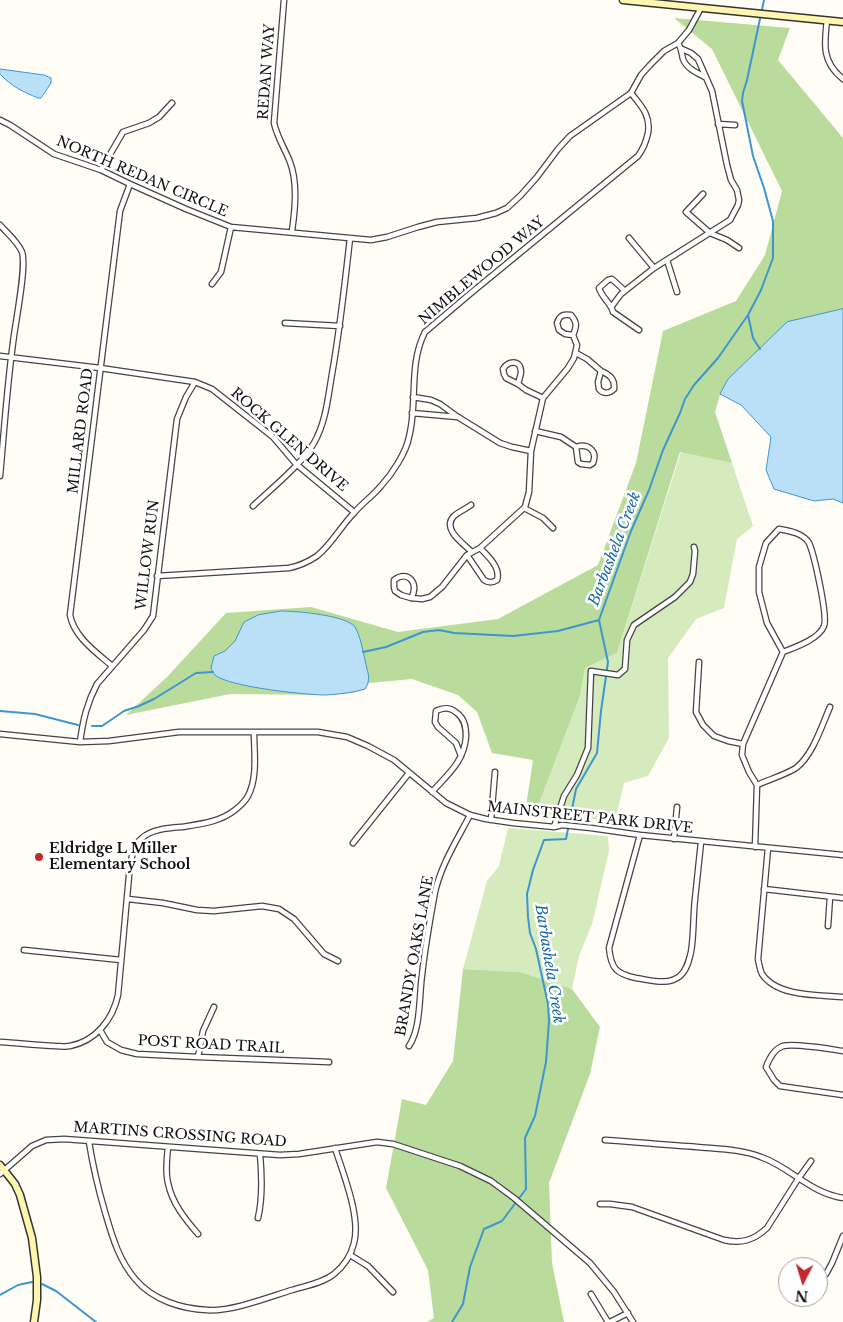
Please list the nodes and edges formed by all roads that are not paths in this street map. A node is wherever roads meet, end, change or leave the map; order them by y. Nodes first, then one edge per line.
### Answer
1 (284, 0) edge
2 (623, 0) edge
3 (701, 8) junction
4 (827, 20) junction
5 (843, 22) edge
6 (678, 43) junction
7 (682, 49) junction
8 (705, 77) junction
9 (843, 79) edge
10 (631, 93) junction
11 (172, 103) dead end
12 (0, 120) edge
13 (718, 124) junction
14 (735, 125) dead end
15 (101, 170) junction
16 (130, 184) junction
17 (703, 194) dead end
18 (0, 225) edge
19 (231, 227) junction
20 (292, 231) junction
21 (710, 233) junction
22 (350, 238) junction
23 (629, 238) dead end
24 (739, 248) dead end
25 (668, 260) junction
26 (654, 268) junction
27 (212, 284) dead end
28 (625, 290) junction
29 (677, 292) dead end
30 (612, 306) junction
31 (285, 323) dead end
32 (340, 326) junction
33 (639, 330) dead end
34 (573, 334) junction
35 (576, 353) junction
36 (0, 356) edge
37 (11, 357) junction
38 (100, 368) junction
39 (601, 371) junction
40 (195, 382) junction
41 (518, 384) junction
42 (413, 397) junction
43 (543, 398) junction
44 (412, 413) junction
45 (458, 417) junction
46 (535, 431) junction
47 (2, 433) edge
48 (576, 446) junction
49 (531, 451) junction
50 (296, 464) junction
51 (0, 476) edge
52 (471, 505) dead end
53 (253, 506) dead end
54 (524, 508) junction
55 (354, 512) junction
56 (553, 528) dead end
57 (694, 547) dead end
58 (480, 548) junction
59 (472, 552) junction
60 (467, 555) junction
61 (158, 576) junction
62 (411, 598) junction
63 (783, 652) junction
64 (699, 662) dead end
65 (112, 666) junction
66 (830, 707) dead end
67 (254, 732) junction
68 (0, 734) edge
69 (80, 742) junction
70 (743, 744) junction
71 (461, 756) junction
72 (495, 772) dead end
73 (409, 773) junction
74 (757, 785) junction
75 (432, 792) junction
76 (677, 807) dead end
77 (470, 815) junction
78 (491, 820) junction
79 (554, 827) junction
80 (640, 835) junction
81 (674, 838) junction
82 (701, 842) junction
83 (353, 843) dead end
84 (755, 847) junction
85 (768, 848) junction
86 (843, 855) edge
87 (764, 889) junction
88 (830, 896) junction
89 (843, 898) edge
90 (128, 899) junction
91 (828, 926) dead end
92 (24, 950) dead end
93 (121, 960) junction
94 (338, 961) dead end
95 (843, 997) edge
96 (214, 1007) dead end
97 (100, 1030) junction
98 (0, 1042) edge
99 (409, 1046) dead end
100 (843, 1051) edge
101 (198, 1057) junction
102 (329, 1062) dead end
103 (843, 1095) edge
104 (605, 1140) dead end
105 (90, 1142) junction
106 (168, 1147) junction
107 (335, 1148) junction
108 (260, 1154) junction
109 (811, 1161) dead end
110 (2, 1170) edge
111 (798, 1179) junction
112 (843, 1198) edge
113 (600, 1204) dead end
114 (258, 1218) dead end
115 (198, 1234) dead end
116 (843, 1236) edge
117 (350, 1256) junction
118 (828, 1270) edge
119 (394, 1292) dead end
120 (591, 1294) dead end
121 (628, 1314) junction
122 (34, 1322) edge
123 (609, 1322) edge
124 (633, 1322) edge

1 - 20 street, REDAN WAY
2 - 3 main road
3 - 4 main road
3 - 6 street, NORTH REDAN CIRCLE
4 - 5 main road
4 - 9 street
6 - 7 street
6 - 10 street, NORTH REDAN CIRCLE
7 - 8 street
7 - 8 street
8 - 13 street
10 - 22 street, NORTH REDAN CIRCLE
10 - 42 street, NIMBLEWOOD WAY
11 - 15 street
12 - 15 street, NORTH REDAN CIRCLE
13 - 14 street
13 - 21 street
15 - 16 street, NORTH REDAN CIRCLE
16 - 19 street, NORTH REDAN CIRCLE
16 - 38 street, MILLARD ROAD
17 - 21 street
18 - 37 street
19 - 20 street, NORTH REDAN CIRCLE
19 - 27 street
20 - 22 street, NORTH REDAN CIRCLE
21 - 24 street
21 - 25 street
22 - 32 street
23 - 26 street
25 - 26 street
25 - 29 street
26 - 28 street
28 - 30 street
28 - 30 street
30 - 33 street
31 - 32 street
32 - 50 street
34 - 34 street
34 - 35 street
35 - 39 street
35 - 43 street
36 - 37 street, ROCK GLEN DRIVE
37 - 38 street, ROCK GLEN DRIVE
37 - 47 street
38 - 40 street, ROCK GLEN DRIVE
38 - 65 street, MILLARD ROAD
39 - 39 street
40 - 50 street, ROCK GLEN DRIVE
40 - 61 street, WILLOW RUN
41 - 41 street
41 - 43 street
42 - 44 street, NIMBLEWOOD WAY
42 - 45 street
43 - 46 street
44 - 45 street
44 - 55 street, NIMBLEWOOD WAY
45 - 49 street
46 - 48 street
46 - 49 street
47 - 51 street
48 - 48 street
49 - 54 street
50 - 53 street
50 - 55 street, ROCK GLEN DRIVE
52 - 59 street
54 - 56 street
54 - 58 street
55 - 61 street, NIMBLEWOOD WAY
57 - 79 street
58 - 59 street
58 - 60 street
59 - 60 street
60 - 62 street
61 - 65 street, WILLOW RUN
62 - 62 street
63 - 63 street
63 - 70 street
64 - 70 street
65 - 69 street, WILLOW RUN
66 - 74 street
67 - 69 street, MAINSTREET PARK DRIVE
67 - 73 street, MAINSTREET PARK DRIVE
67 - 90 street
68 - 69 street, MAINSTREET PARK DRIVE
70 - 74 street
71 - 71 street
71 - 75 street
72 - 78 street
73 - 75 street, MAINSTREET PARK DRIVE
73 - 83 street
74 - 84 street
75 - 77 street, MAINSTREET PARK DRIVE
76 - 81 street
77 - 78 street, MAINSTREET PARK DRIVE
77 - 99 street, BRANDY OAKS LANE
78 - 79 street, MAINSTREET PARK DRIVE
79 - 80 street, MAINSTREET PARK DRIVE
80 - 81 street, MAINSTREET PARK DRIVE
80 - 82 street
81 - 82 street, MAINSTREET PARK DRIVE
82 - 84 street, MAINSTREET PARK DRIVE
84 - 85 street, MAINSTREET PARK DRIVE
85 - 86 street, MAINSTREET PARK DRIVE
85 - 87 street
87 - 88 street
87 - 95 street
88 - 89 street
88 - 91 street
90 - 93 street
90 - 94 street
92 - 93 street
93 - 97 street
96 - 101 street
97 - 98 street
97 - 101 street, POST ROAD TRAIL
100 - 103 street
101 - 102 street, POST ROAD TRAIL
104 - 111 street
105 - 106 street, MARTINS CROSSING ROAD
105 - 110 street, MARTINS CROSSING ROAD
105 - 117 street
106 - 108 street, MARTINS CROSSING ROAD
106 - 115 street
107 - 108 street, MARTINS CROSSING ROAD
107 - 117 street
107 - 121 street, MARTINS CROSSING ROAD
108 - 114 street
109 - 111 street
110 - 122 main road
111 - 112 street
111 - 113 street
116 - 118 street
117 - 119 street
120 - 123 street
121 - 123 street
121 - 124 street, MARTINS CROSSING ROAD

